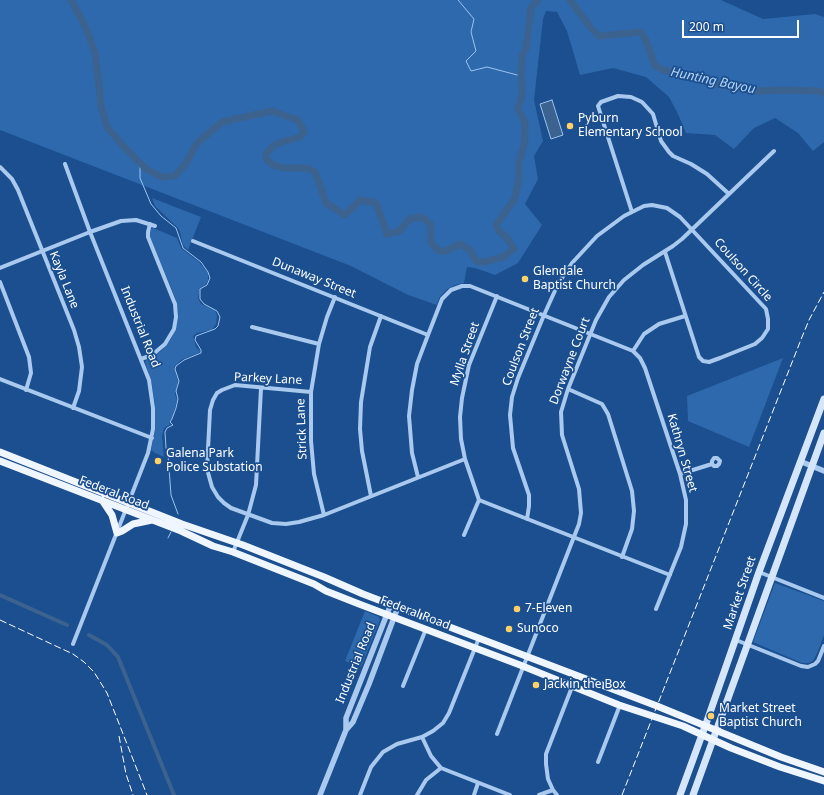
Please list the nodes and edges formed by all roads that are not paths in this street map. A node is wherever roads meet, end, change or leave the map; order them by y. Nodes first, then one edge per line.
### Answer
1 (774, 152) dead end
2 (65, 164) dead end
3 (0, 167) edge
4 (729, 194) junction
5 (632, 212) junction
6 (150, 224) junction
7 (155, 226) dead end
8 (692, 230) junction
9 (90, 232) junction
10 (193, 241) dead end
11 (42, 252) junction
12 (665, 252) junction
13 (0, 268) edge
14 (0, 282) edge
15 (497, 296) junction
16 (335, 297) junction
17 (544, 315) junction
18 (381, 316) junction
19 (685, 316) junction
20 (252, 327) dead end
21 (590, 333) junction
22 (428, 335) junction
23 (319, 344) junction
24 (633, 351) junction
25 (141, 359) junction
26 (0, 379) edge
27 (261, 388) junction
28 (568, 389) junction
29 (26, 390) junction
30 (311, 392) junction
31 (824, 399) edge
32 (73, 408) junction
33 (822, 413) edge
34 (824, 433) edge
35 (152, 438) junction
36 (1, 457) edge
37 (465, 459) junction
38 (802, 462) junction
39 (712, 464) dead end
40 (812, 466) junction
41 (824, 471) edge
42 (680, 474) junction
43 (418, 478) junction
44 (71, 484) junction
45 (371, 496) junction
46 (102, 500) junction
47 (479, 500) junction
48 (128, 506) junction
49 (248, 515) junction
50 (324, 515) junction
51 (780, 517) junction
52 (153, 520) junction
53 (527, 520) junction
54 (792, 521) junction
55 (117, 533) junction
56 (464, 535) dead end
57 (574, 537) junction
58 (237, 543) junction
59 (233, 552) junction
60 (622, 557) junction
61 (312, 572) junction
62 (759, 572) junction
63 (670, 575) junction
64 (772, 577) junction
65 (309, 582) junction
66 (824, 598) edge
67 (394, 606) junction
68 (656, 609) dead end
69 (386, 615) junction
70 (395, 618) junction
71 (426, 629) junction
72 (479, 638) junction
73 (736, 640) junction
74 (73, 644) dead end
75 (748, 645) junction
76 (824, 646) edge
77 (475, 648) junction
78 (528, 657) junction
79 (524, 667) junction
80 (576, 675) junction
81 (361, 680) junction
82 (369, 684) junction
83 (403, 686) dead end
84 (572, 687) junction
85 (624, 694) junction
86 (620, 705) junction
87 (706, 726) junction
88 (346, 730) junction
89 (717, 730) junction
90 (497, 734) dead end
91 (702, 735) junction
92 (422, 737) junction
93 (713, 739) junction
94 (598, 762) dead end
95 (441, 768) junction
96 (824, 772) edge
97 (824, 781) edge
98 (478, 783) junction
99 (553, 790) junction
100 (320, 795) edge
101 (360, 795) edge
102 (417, 795) edge
103 (474, 795) edge
104 (510, 795) edge
105 (539, 795) edge
106 (557, 795) edge
107 (680, 795) edge
108 (693, 795) edge

1 - 4 street, Dorwayne Court
2 - 9 street, Industrial Road
3 - 11 street, Kayla Lane
4 - 5 street
4 - 8 street, Dorwayne Court
5 - 8 street, Coulson Street
5 - 17 street, Coulson Street
6 - 7 street
6 - 9 street
6 - 25 street
8 - 12 street, Dorwayne Court
8 - 19 street, Coulson Circle
9 - 11 street
9 - 25 street, Industrial Road
10 - 16 street, Dunaway Street
11 - 13 street
11 - 32 street, Kayla Lane
12 - 19 street, Coulson Circle
12 - 21 street, Dorwayne Court
14 - 29 street
15 - 17 street
15 - 22 street
15 - 37 street, Mylla Street
16 - 18 street, Dunaway Street
16 - 23 street, Strick Lane
17 - 21 street
17 - 53 street, Coulson Street
18 - 22 street, Dunaway Street
18 - 45 street
19 - 24 street
20 - 23 street
21 - 24 street
21 - 28 street, Dorwayne Court
22 - 43 street
23 - 30 street, Strick Lane
24 - 42 street, Kathryn Street
25 - 35 street, Industrial Road
26 - 29 street
27 - 30 street, Parkey Lane
27 - 49 street
27 - 49 street, Parkey Lane
28 - 57 street, Dorwayne Court
28 - 60 street
29 - 32 street
30 - 50 street, Strick Lane
31 - 33 main road, Market Street
32 - 35 street
33 - 38 main road, Market Street
34 - 40 main road, Market Street
35 - 48 street, Industrial Road
36 - 44 main road, Federal Road
37 - 43 street, Parkey Lane
37 - 47 street, Mylla Street
38 - 40 street
38 - 51 main road, Market Street
39 - 42 street
40 - 41 street
40 - 54 main road, Market Street
42 - 63 street, Kathryn Street
43 - 45 street, Parkey Lane
44 - 46 main road, Federal Road
44 - 48 main road, Federal Road
45 - 50 street, Parkey Lane
46 - 48 main road, Federal Road
46 - 55 main road
47 - 53 street
47 - 56 street
48 - 52 main road, Federal Road
48 - 55 street, Industrial Road
48 - 58 main road, Federal Road
49 - 50 street, Parkey Lane
49 - 58 street
51 - 54 main road
51 - 62 main road, Market Street
52 - 55 main road
52 - 59 main road, Federal Road
53 - 57 street
54 - 64 main road, Market Street
55 - 74 street, Industrial Road
57 - 60 street
57 - 78 street, Dorwayne Court
58 - 59 street
58 - 61 main road, Federal Road
59 - 65 main road, Federal Road
60 - 63 street
61 - 65 main road
61 - 67 main road, Federal Road
62 - 64 street
62 - 73 main road, Market Street
63 - 68 street, Kathryn Street
64 - 66 street
64 - 75 main road, Market Street
65 - 69 main road, Federal Road
67 - 69 street, Industrial Road
67 - 70 street, Industrial Road
67 - 72 main road, Federal Road
69 - 70 main road, Federal Road
69 - 81 street, Industrial Road
70 - 71 main road, Federal Road
70 - 82 street, Industrial Road
71 - 77 main road, Federal Road
71 - 83 street
72 - 77 street
72 - 78 main road, Federal Road
73 - 75 street
73 - 87 main road, Market Street
75 - 76 street
75 - 89 main road, Market Street
77 - 79 main road, Federal Road
77 - 92 street
78 - 79 street, Dorwayne Court
78 - 80 main road, Federal Road
79 - 84 main road, Federal Road
79 - 90 street, Dorwayne Court
80 - 84 main road
80 - 85 main road, Federal Road
81 - 82 street
81 - 88 street, Industrial Road
82 - 88 street, Industrial Road
84 - 86 main road, Federal Road
84 - 99 street
85 - 86 main road
85 - 87 main road, Federal Road
86 - 91 main road, Federal Road
86 - 94 street
87 - 89 main road, Federal Road
87 - 91 main road, Market Street
88 - 100 street, Industrial Road
89 - 93 main road, Market Street
89 - 96 main road, Federal Road
91 - 93 main road, Federal Road
91 - 107 main road, Market Street
92 - 95 street
92 - 101 street
93 - 97 main road, Federal Road
93 - 108 main road, Market Street
95 - 98 street
95 - 102 street
98 - 103 street
98 - 104 street
99 - 105 street
99 - 106 street

